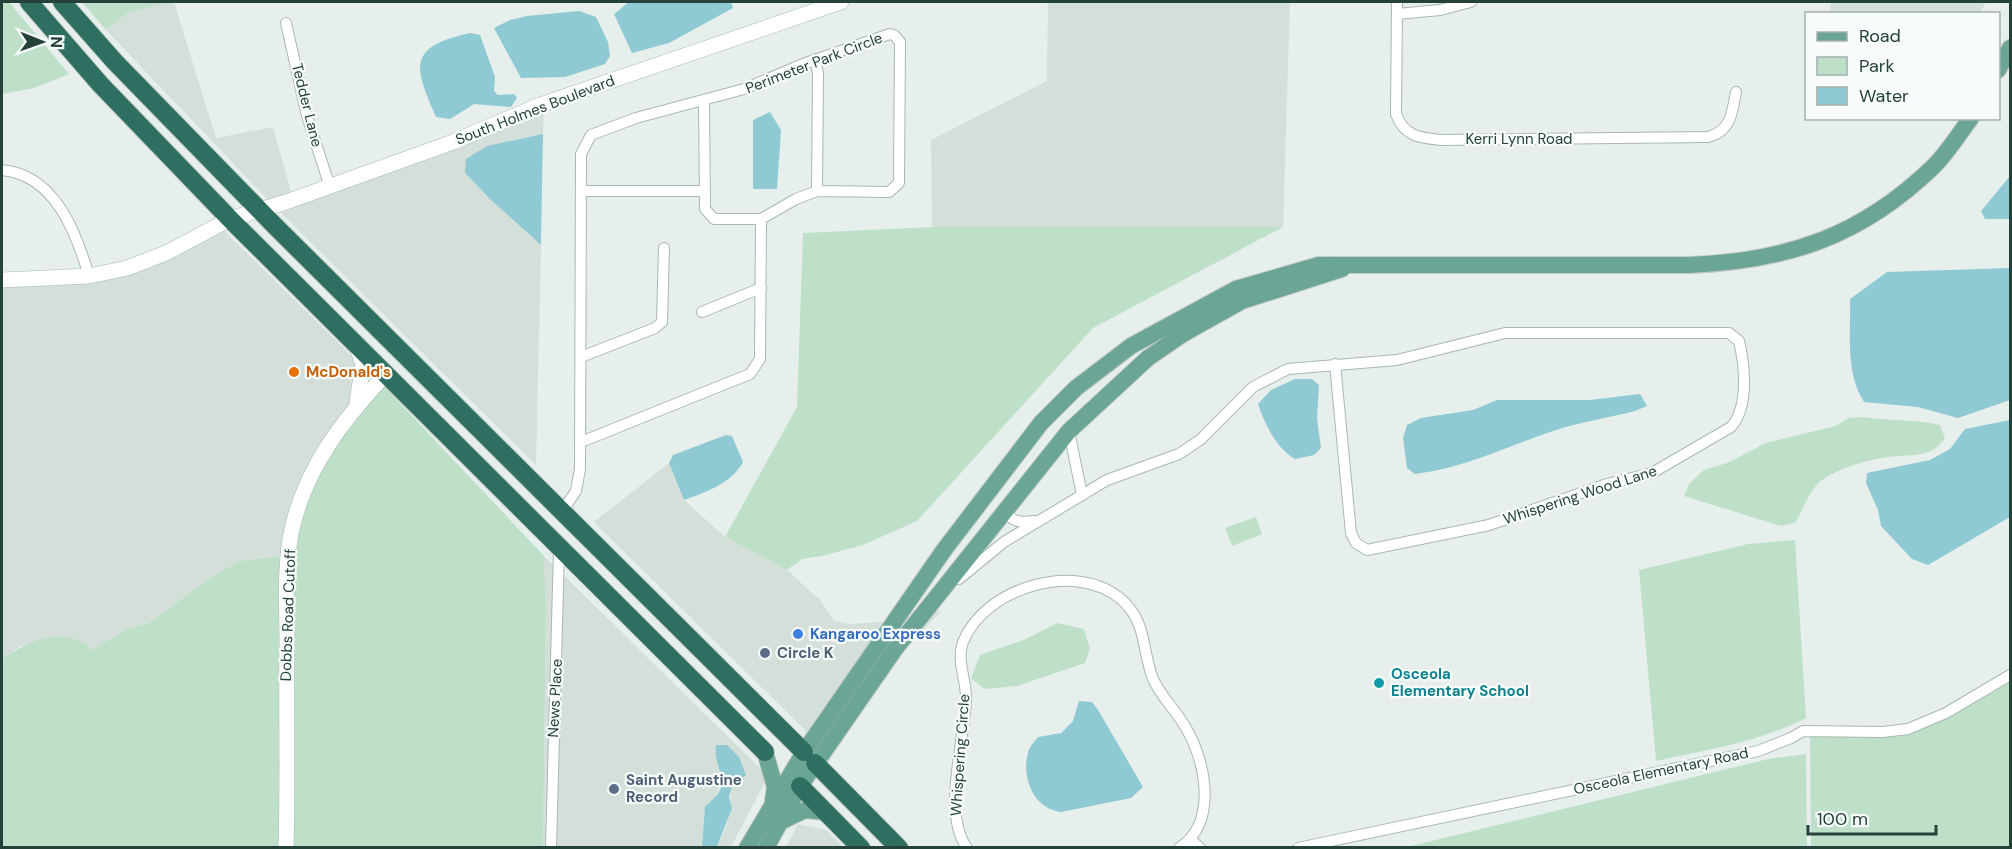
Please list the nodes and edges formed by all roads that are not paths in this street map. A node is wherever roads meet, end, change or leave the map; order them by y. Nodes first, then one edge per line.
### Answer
1 (29, 2) edge
2 (62, 2) edge
3 (841, 2) edge
4 (1397, 2) edge
5 (1471, 2) edge
6 (1396, 14) junction
7 (286, 23) dead end
8 (2010, 48) edge
9 (815, 60) junction
10 (2000, 66) edge
11 (1736, 92) dead end
12 (704, 100) junction
13 (1969, 120) edge
14 (2, 170) edge
15 (330, 187) junction
16 (581, 191) junction
17 (705, 191) junction
18 (817, 191) junction
19 (260, 211) junction
20 (230, 219) junction
21 (761, 219) junction
22 (664, 248) dead end
23 (1348, 267) junction
24 (89, 276) junction
25 (2, 280) edge
26 (761, 288) junction
27 (702, 312) dead end
28 (357, 347) junction
29 (403, 355) junction
30 (581, 357) junction
31 (1335, 364) junction
32 (385, 375) junction
33 (441, 393) junction
34 (356, 405) junction
35 (1056, 408) junction
36 (1069, 431) junction
37 (581, 442) junction
38 (1082, 495) junction
39 (1004, 510) junction
40 (561, 513) junction
41 (1043, 519) junction
42 (559, 549) junction
43 (930, 604) junction
44 (2010, 675) edge
45 (765, 752) junction
46 (810, 757) junction
47 (794, 780) junction
48 (772, 801) junction
49 (826, 812) junction
50 (780, 822) junction
51 (1190, 838) junction
52 (286, 848) edge
53 (551, 848) edge
54 (747, 848) edge
55 (766, 848) edge
56 (861, 848) edge
57 (899, 848) edge
58 (967, 848) edge
59 (1179, 848) edge
60 (1200, 848) edge
61 (1298, 848) edge

1 - 20 highway
2 - 19 highway
3 - 15 street, South Holmes Boulevard
4 - 6 street, Kerri Lynn Road
5 - 6 street
6 - 11 street, Kerri Lynn Road
7 - 15 street, Tedder Lane
8 - 10 main road
9 - 12 street, Perimeter Park Circle
9 - 18 street
9 - 18 street, Perimeter Park Circle
12 - 16 street, Perimeter Park Circle
12 - 17 street
13 - 23 main road
14 - 24 street
15 - 19 street, South Holmes Boulevard
16 - 17 street
16 - 30 street, Perimeter Park Circle
17 - 21 street
18 - 21 street, Perimeter Park Circle
19 - 20 street, South Holmes Boulevard
19 - 29 highway
20 - 24 street, South Holmes Boulevard
20 - 28 highway
21 - 26 street
22 - 30 street
23 - 35 main road
23 - 36 main road
24 - 25 street, South Holmes Boulevard
26 - 27 street
26 - 37 street
28 - 29 highway
28 - 32 highway
28 - 34 street
29 - 33 highway
30 - 37 street, Perimeter Park Circle
31 - 31 street, Whispering Wood Lane
31 - 38 street, Whispering Wood Lane
32 - 33 highway
32 - 34 street, Dobbs Road Cutoff
32 - 42 highway
33 - 40 highway
34 - 52 street, Dobbs Road Cutoff
35 - 36 main road
35 - 46 main road
36 - 38 street
36 - 39 main road
37 - 40 street, Perimeter Park Circle
38 - 41 street, Whispering Wood Lane
39 - 41 street
39 - 43 main road
40 - 46 highway
41 - 43 street, Whispering Wood Lane
42 - 45 highway
42 - 53 street, News Place
43 - 46 main road
44 - 61 street, Osceola Elementary Road
45 - 47 main road
45 - 48 main road
46 - 47 main road
46 - 57 highway
47 - 48 main road
47 - 49 highway
47 - 50 main road
48 - 54 main road
49 - 50 main road
49 - 56 highway
50 - 55 main road
51 - 58 street, Whispering Circle
51 - 59 street, Whispering Circle
51 - 60 street

